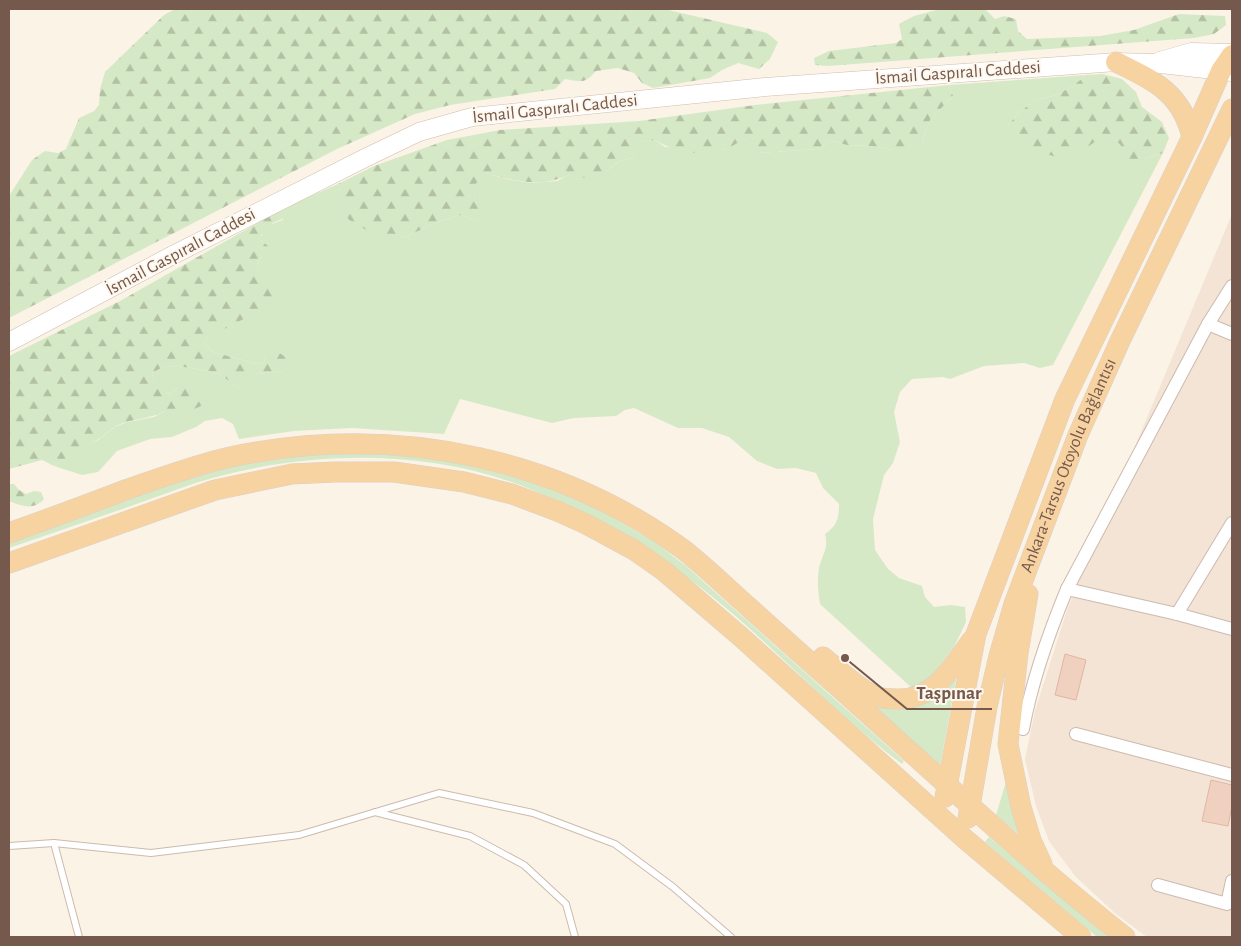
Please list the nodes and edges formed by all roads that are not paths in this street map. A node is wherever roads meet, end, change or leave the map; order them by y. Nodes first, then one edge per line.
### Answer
1 (1116, 62) junction
2 (1230, 62) edge
3 (1232, 109) edge
4 (1192, 137) junction
5 (1232, 286) edge
6 (1208, 324) junction
7 (1232, 334) edge
8 (9, 342) edge
9 (1232, 524) edge
10 (9, 533) edge
11 (1038, 541) junction
12 (9, 562) edge
13 (710, 572) junction
14 (1067, 589) junction
15 (1177, 614) junction
16 (1232, 629) edge
17 (976, 634) junction
18 (1023, 729) dead end
19 (1076, 734) dead end
20 (1232, 775) edge
21 (948, 786) junction
22 (970, 807) junction
23 (374, 812) junction
24 (940, 816) junction
25 (965, 840) junction
26 (54, 843) junction
27 (9, 846) edge
28 (1045, 870) junction
29 (1232, 881) edge
30 (1158, 885) dead end
31 (79, 937) edge
32 (575, 937) edge
33 (731, 937) edge
34 (1081, 937) edge
35 (1126, 937) edge

1 - 2 main road, İsmail Gaspıralı Caddesi
1 - 4 main road
1 - 8 main road, İsmail Gaspıralı Caddesi
2 - 4 main road, Ankara-Tarsus Otoyolu Bağlantısı
3 - 11 main road, Ankara-Tarsus Otoyolu Bağlantısı
4 - 17 main road, Ankara-Tarsus Otoyolu Bağlantısı
5 - 6 street
6 - 7 street
6 - 14 street
9 - 15 street
10 - 13 main road
11 - 22 main road, Ankara-Tarsus Otoyolu Bağlantısı
11 - 28 main road
12 - 24 main road
13 - 17 main road
13 - 21 main road
14 - 15 street
14 - 18 street
15 - 16 street
17 - 21 main road, Ankara-Tarsus Otoyolu Bağlantısı
19 - 20 street
21 - 22 main road
21 - 24 main road, Ankara-Tarsus Otoyolu Bağlantısı
22 - 25 main road, Ankara-Tarsus Otoyolu Bağlantısı
22 - 28 main road
23 - 26 lane
23 - 32 lane
23 - 33 lane
24 - 25 main road
25 - 34 main road
26 - 27 lane
26 - 31 lane
28 - 35 main road
29 - 30 street

